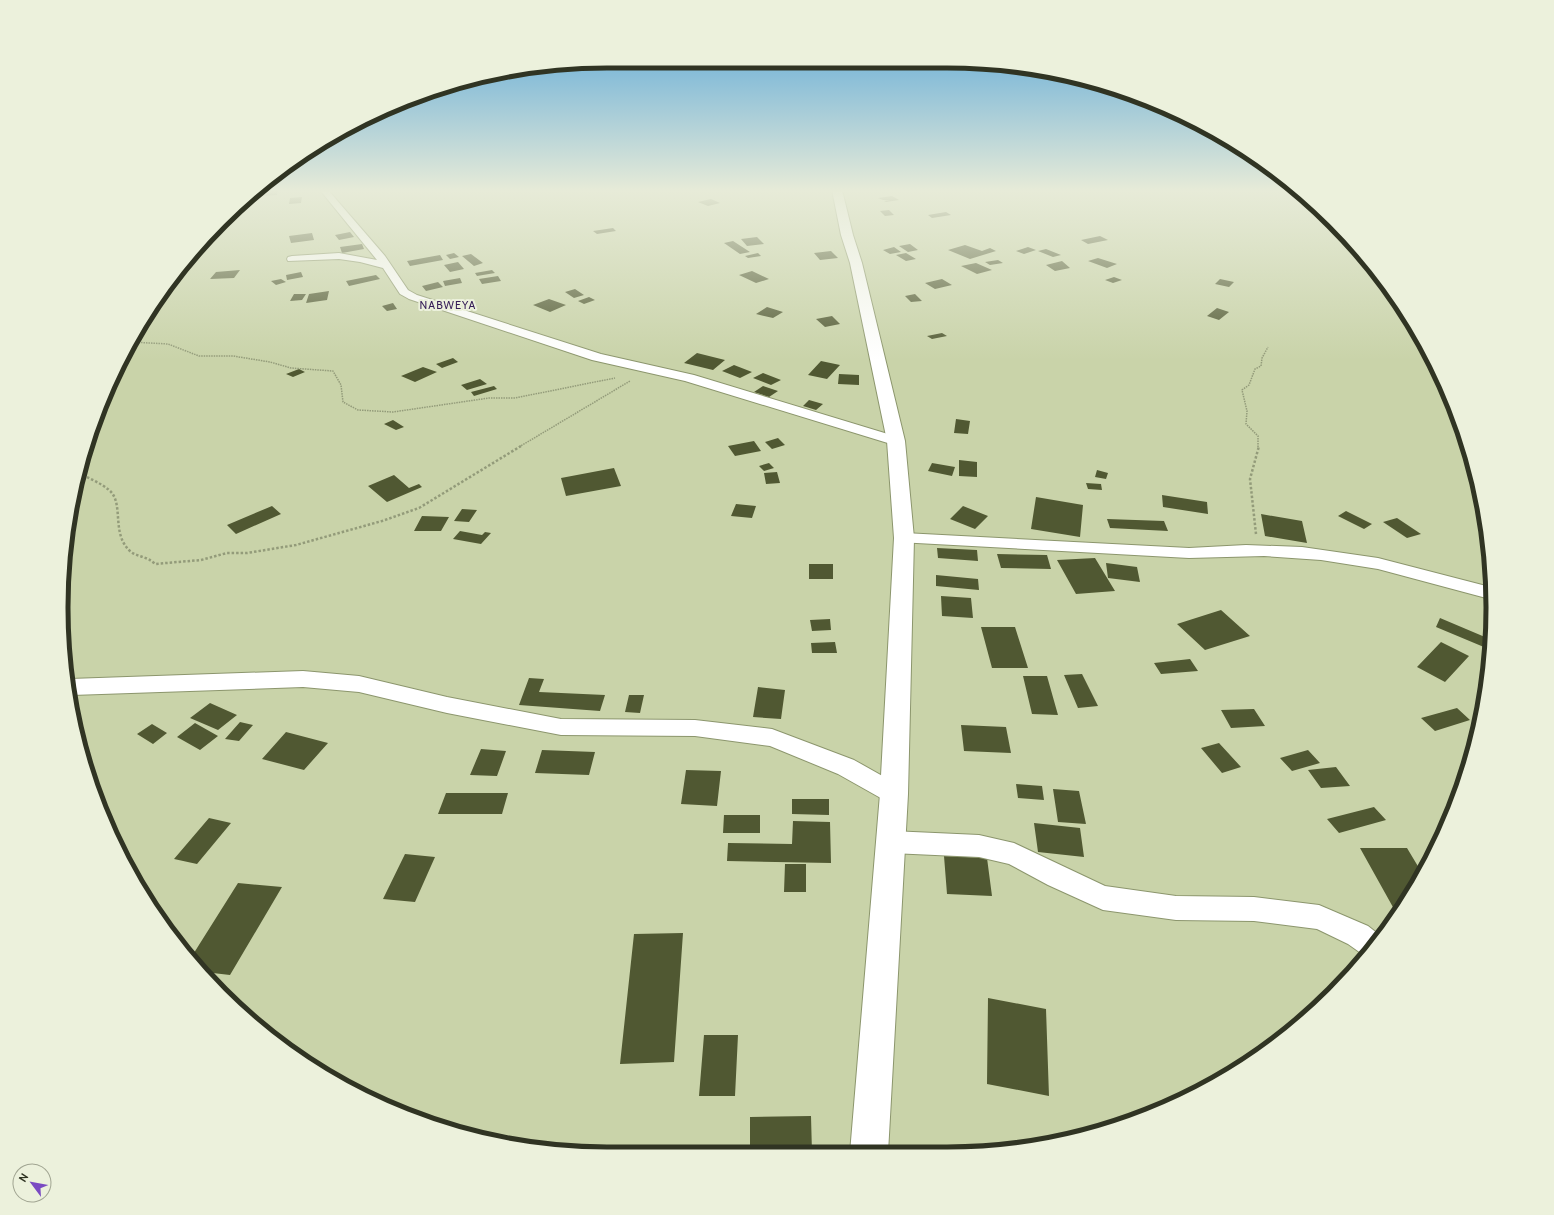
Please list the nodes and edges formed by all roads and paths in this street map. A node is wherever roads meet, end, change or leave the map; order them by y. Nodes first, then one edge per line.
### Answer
1 (370, 247) edge
2 (851, 247) edge
3 (292, 259) dead end
4 (386, 266) junction
5 (138, 342) edge
6 (1268, 347) dead end
7 (654, 371) junction
8 (616, 378) dead end
9 (896, 441) junction
10 (84, 476) edge
11 (904, 538) junction
12 (1258, 550) junction
13 (1486, 592) edge
14 (74, 687) edge
15 (894, 794) junction
16 (891, 842) junction
17 (1369, 943) edge
18 (869, 1147) edge

1 - 4 street
2 - 9 street
3 - 4 street
4 - 7 street
5 - 8 path
6 - 12 path
7 - 9 street
7 - 10 path
9 - 11 street
11 - 12 street
11 - 15 street
12 - 13 street
14 - 15 street
15 - 16 street
16 - 17 street
16 - 18 street

